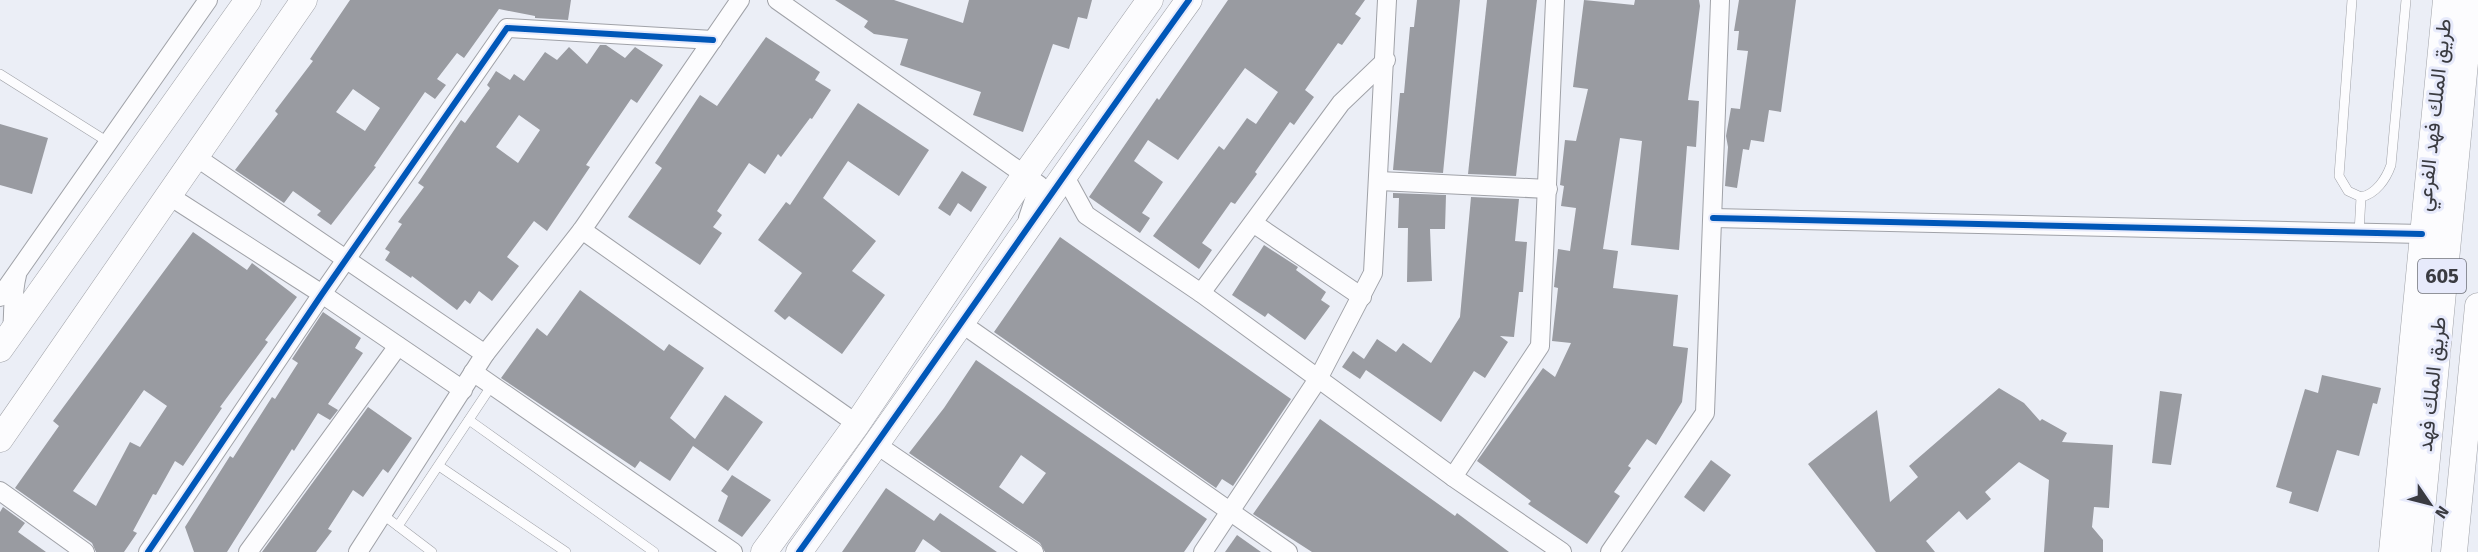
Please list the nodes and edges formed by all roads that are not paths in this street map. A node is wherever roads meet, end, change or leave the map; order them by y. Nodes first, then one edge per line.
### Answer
1 (208, 0) edge
2 (248, 0) edge
3 (304, 0) edge
4 (740, 0) edge
5 (777, 0) edge
6 (1150, 0) edge
7 (1189, 0) edge
8 (1387, 0) edge
9 (1556, 0) edge
10 (1720, 0) edge
11 (2352, 0) edge
12 (2406, 0) edge
13 (2446, 0) edge
14 (2468, 0) edge
15 (712, 40) junction
16 (1386, 60) junction
17 (0, 74) edge
18 (2478, 116) edge
19 (108, 142) junction
20 (196, 157) junction
21 (1064, 173) junction
22 (1025, 175) junction
23 (1379, 181) junction
24 (1548, 189) junction
25 (168, 195) junction
26 (2361, 197) junction
27 (1713, 218) junction
28 (1253, 223) junction
29 (582, 230) junction
30 (1024, 231) junction
31 (2360, 233) junction
32 (2422, 234) junction
33 (348, 259) junction
34 (18, 271) junction
35 (1201, 293) junction
36 (322, 294) junction
37 (0, 297) edge
38 (1362, 297) junction
39 (2478, 306) edge
40 (961, 322) junction
41 (4, 346) edge
42 (398, 346) junction
43 (485, 354) junction
44 (473, 372) junction
45 (1318, 379) junction
46 (492, 385) junction
47 (463, 390) junction
48 (2474, 394) edge
49 (26, 402) junction
50 (469, 420) junction
51 (857, 424) junction
52 (0, 433) edge
53 (0, 439) edge
54 (877, 446) junction
55 (0, 451) edge
56 (2470, 458) edge
57 (439, 465) junction
58 (1453, 477) junction
59 (0, 491) edge
60 (1230, 512) junction
61 (382, 514) junction
62 (398, 526) junction
63 (769, 547) edge
64 (85, 552) edge
65 (148, 552) edge
66 (248, 552) edge
67 (358, 552) edge
68 (432, 552) edge
69 (566, 552) edge
70 (654, 552) edge
71 (733, 552) edge
72 (799, 552) edge
73 (1034, 552) edge
74 (1203, 552) edge
75 (1288, 552) edge
76 (1562, 552) edge
77 (1610, 552) edge
78 (2392, 552) edge
79 (2415, 552) edge
80 (2436, 552) edge
81 (2454, 552) edge

1 - 19 street
2 - 41 street
3 - 20 street
4 - 15 street
5 - 22 street
6 - 22 street
7 - 21 street
8 - 16 street
9 - 24 street
10 - 27 street
11 - 26 lane
12 - 26 lane
13 - 32 street, طريق الملك فهد الفرعي
14 - 79 highway, طريق الملك فهد / 605
15 - 29 street
15 - 33 street
16 - 23 street
16 - 28 street
17 - 19 lane
18 - 80 highway, طريق الملك فهد / 605
19 - 34 street
20 - 25 street
20 - 33 street
21 - 30 street
21 - 35 street
22 - 30 street
22 - 51 street
23 - 24 street
23 - 38 street
24 - 58 street
25 - 36 street
25 - 49 street
26 - 31 lane
27 - 31 street
27 - 77 street
28 - 35 street
28 - 38 street
29 - 43 street
29 - 51 street
30 - 40 street
31 - 32 street
32 - 78 street, طريق الملك فهد الفرعي
33 - 36 street
33 - 43 street
34 - 37 street
34 - 41 street
35 - 45 street
36 - 42 street
36 - 65 street
38 - 45 street
39 - 48 street
40 - 54 street
40 - 60 street
42 - 47 street
42 - 66 street
43 - 44 street
44 - 46 street
44 - 47 street
45 - 58 street
45 - 60 street
46 - 50 lane
46 - 71 street
47 - 61 street
48 - 56 street
49 - 52 street
49 - 53 street
49 - 55 street
50 - 57 lane
50 - 70 lane
51 - 63 street
54 - 72 street
54 - 73 street
56 - 81 street
57 - 62 lane
57 - 69 lane
58 - 76 street
59 - 64 street
60 - 74 street
60 - 75 street
61 - 62 lane
61 - 67 street
62 - 68 lane

